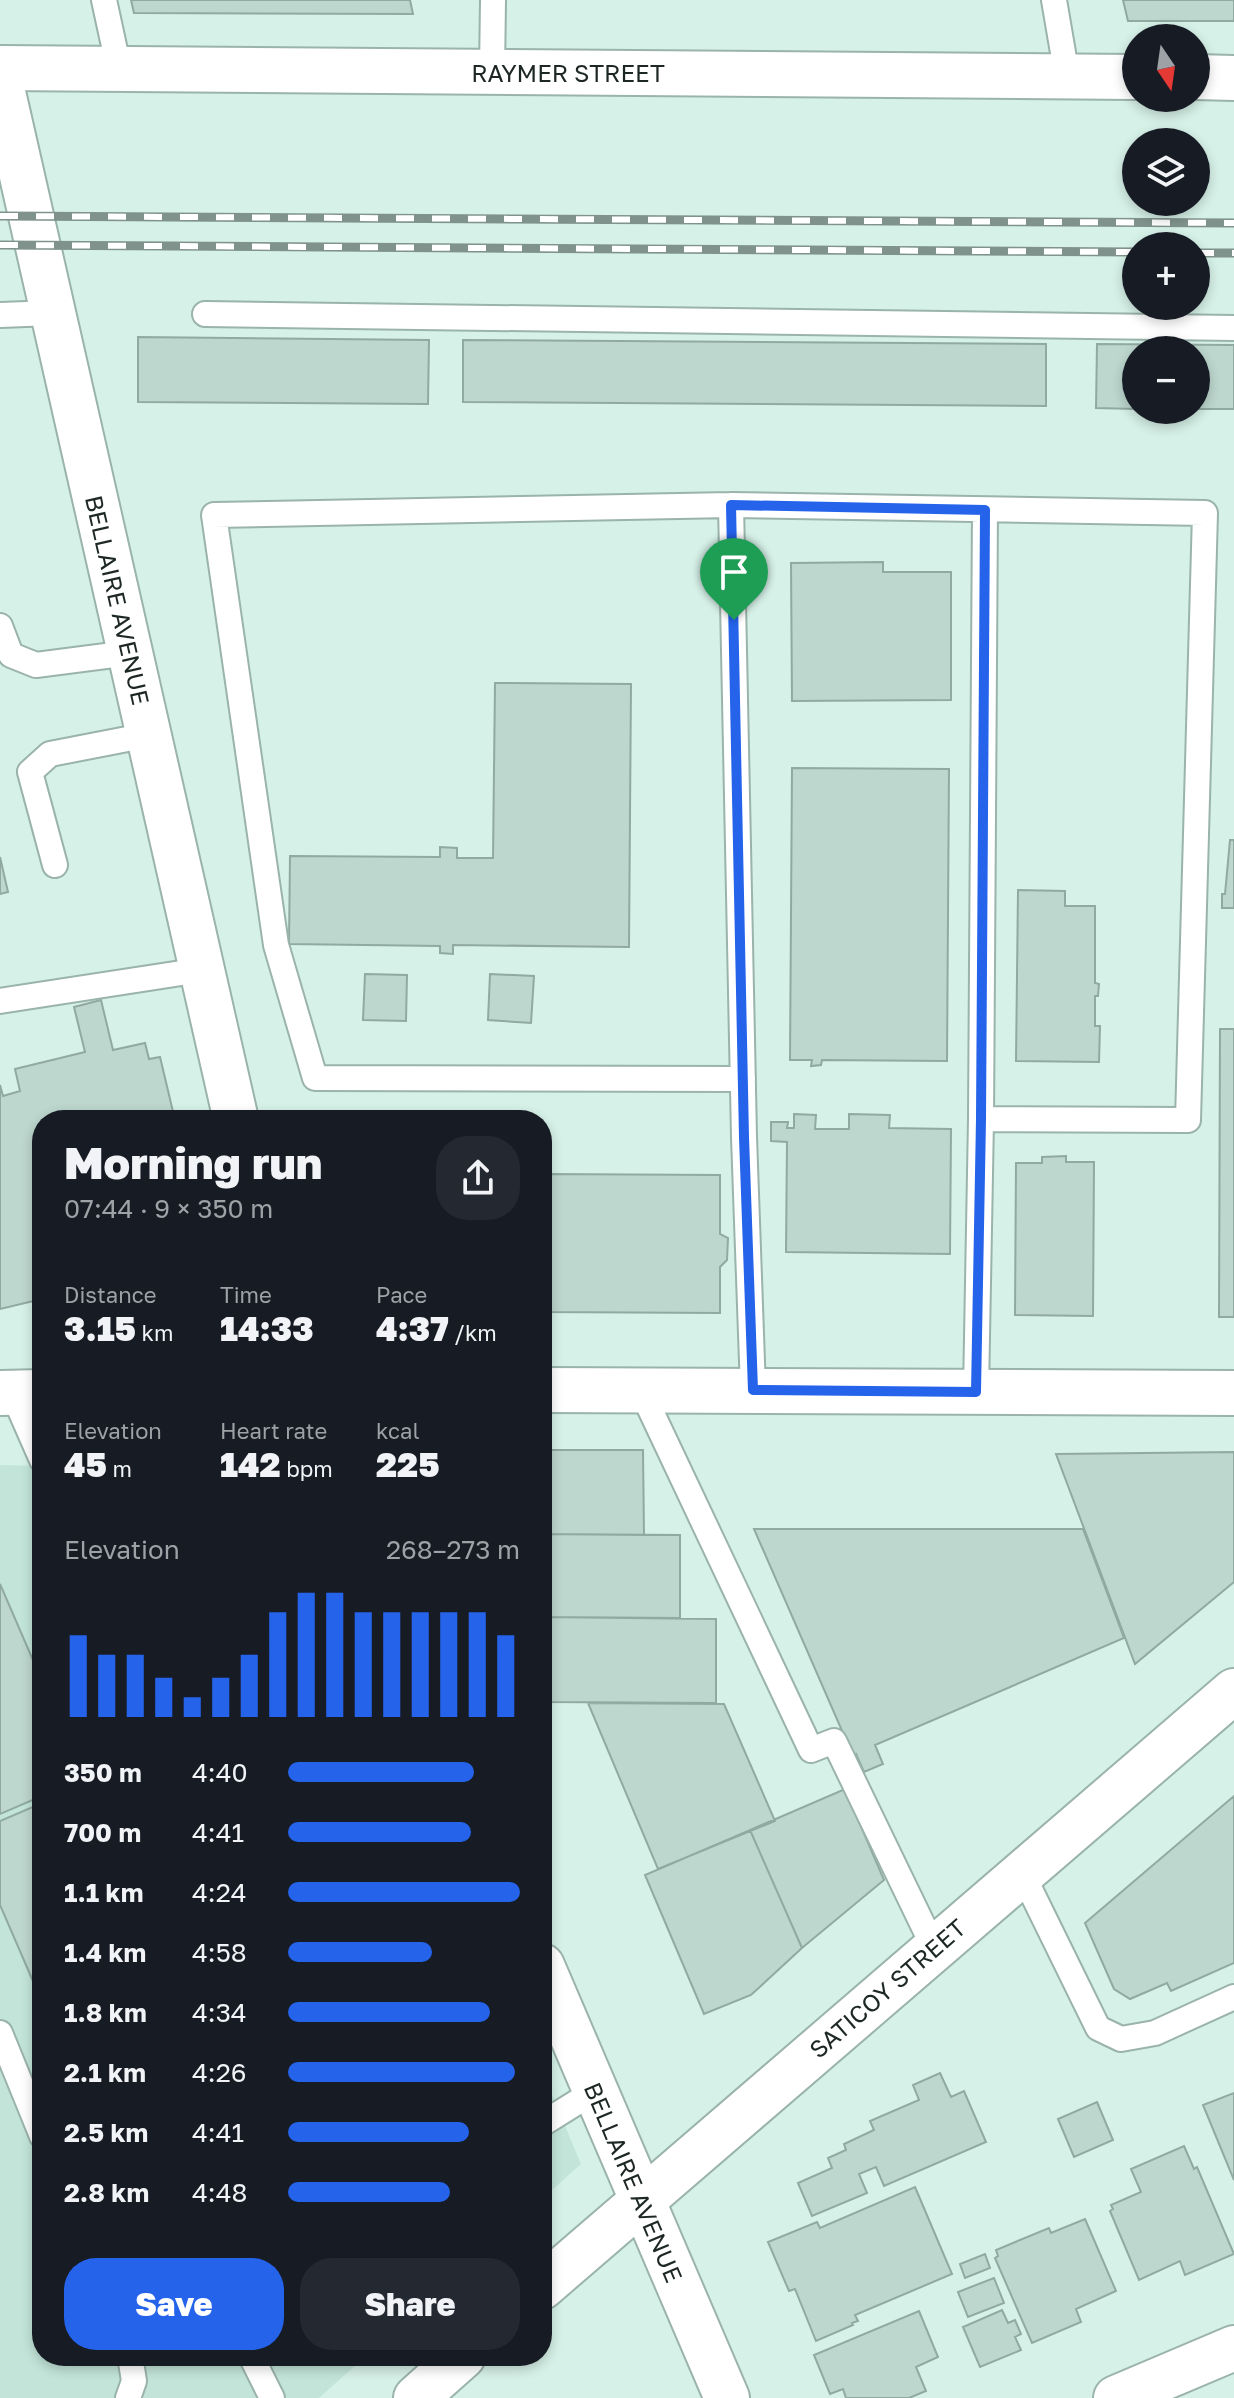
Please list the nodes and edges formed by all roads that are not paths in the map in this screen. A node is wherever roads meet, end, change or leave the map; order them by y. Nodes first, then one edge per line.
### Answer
1 (104, 0) edge
2 (493, 0) edge
3 (1054, 0) edge
4 (0, 68) edge
5 (119, 69) junction
6 (492, 72) junction
7 (1067, 76) junction
8 (1122, 77) edge
9 (1210, 77) edge
10 (1234, 78) edge
11 (0, 79) edge
12 (53, 313) junction
13 (205, 314) dead end
14 (0, 315) edge
15 (1234, 328) edge
16 (731, 505) junction
17 (985, 510) junction
18 (0, 626) edge
19 (129, 653) junction
20 (148, 735) junction
21 (55, 865) dead end
22 (201, 970) junction
23 (0, 1001) edge
24 (743, 1079) junction
25 (234, 1110) edge
26 (981, 1119) junction
27 (552, 1390) edge
28 (641, 1390) junction
29 (753, 1390) junction
30 (18, 1392) edge
31 (976, 1392) junction
32 (1234, 1393) edge
33 (32, 1432) edge
34 (1234, 1691) edge
35 (1022, 1873) junction
36 (934, 1948) junction
37 (552, 1990) edge
38 (1234, 1997) edge
39 (0, 2033) edge
40 (595, 2091) junction
41 (32, 2111) edge
42 (552, 2118) edge
43 (641, 2199) junction
44 (552, 2278) edge
45 (1234, 2348) edge
46 (132, 2366) edge
47 (256, 2366) edge
48 (452, 2366) edge
49 (128, 2398) edge
50 (272, 2398) edge
51 (416, 2398) edge
52 (727, 2398) edge
53 (1116, 2398) edge

1 - 5 lane
2 - 6 lane
3 - 7 lane
4 - 5 street, RAYMER STREET
5 - 6 street, RAYMER STREET
6 - 7 street, RAYMER STREET
7 - 8 street, RAYMER STREET
9 - 10 street
11 - 12 street, BELLAIRE AVENUE
12 - 14 lane
12 - 19 street, BELLAIRE AVENUE
13 - 15 lane
16 - 17 lane
16 - 24 lane
16 - 24 lane
17 - 26 lane
17 - 26 lane
18 - 19 lane
19 - 20 street, BELLAIRE AVENUE
20 - 21 lane
20 - 22 street, BELLAIRE AVENUE
22 - 23 lane
22 - 25 street, BELLAIRE AVENUE
24 - 29 lane
26 - 31 lane
27 - 28 street
28 - 29 street
28 - 36 lane
29 - 31 street
30 - 33 lane
31 - 32 street
34 - 35 street, SATICOY STREET
35 - 36 street, SATICOY STREET
35 - 38 lane
36 - 43 street, SATICOY STREET
37 - 40 street, BELLAIRE AVENUE
39 - 41 lane
40 - 42 lane
40 - 43 street, BELLAIRE AVENUE
43 - 44 street, SATICOY STREET
43 - 52 street, BELLAIRE AVENUE
45 - 53 street
46 - 49 lane
47 - 50 lane
48 - 51 street

